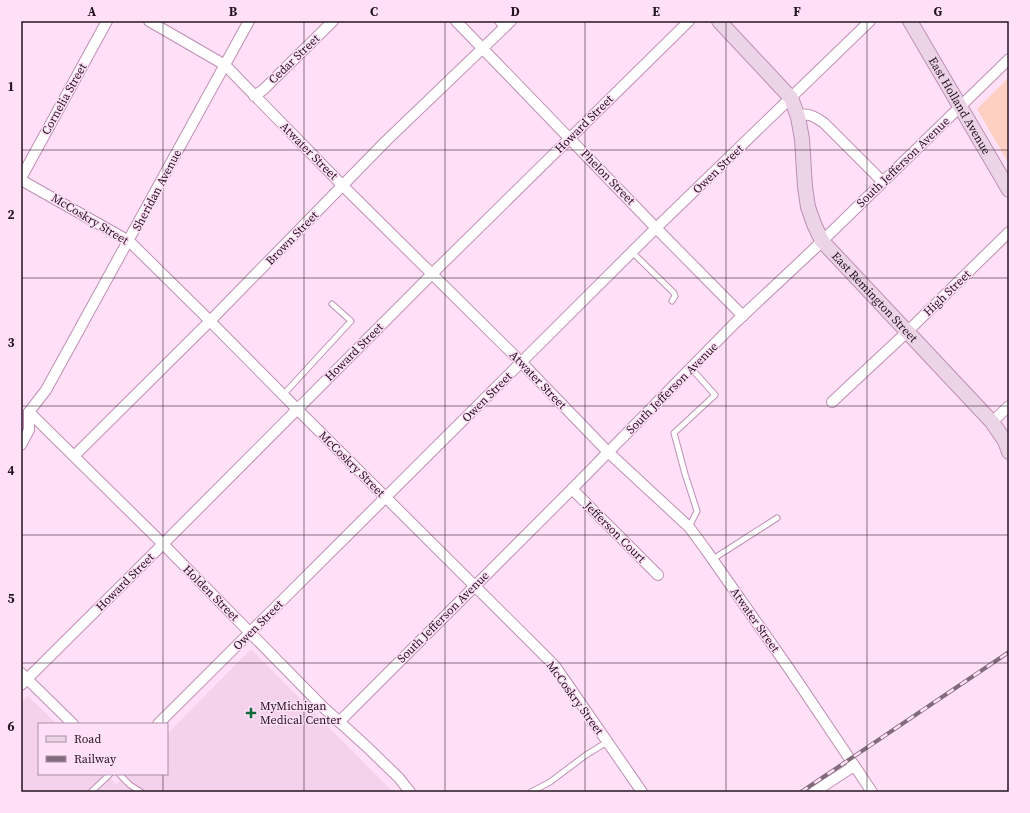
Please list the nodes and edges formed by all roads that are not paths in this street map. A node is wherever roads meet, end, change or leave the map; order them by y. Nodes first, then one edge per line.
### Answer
1 (107, 21) edge
2 (148, 21) edge
3 (249, 21) edge
4 (333, 21) edge
5 (456, 21) edge
6 (511, 21) edge
7 (689, 21) edge
8 (719, 21) edge
9 (870, 21) edge
10 (910, 21) edge
11 (500, 25) edge
12 (483, 48) junction
13 (1009, 59) edge
14 (225, 65) junction
15 (254, 96) junction
16 (791, 98) junction
17 (960, 107) junction
18 (798, 115) junction
19 (570, 138) junction
20 (21, 179) edge
21 (883, 182) junction
22 (343, 186) junction
23 (1009, 190) edge
24 (656, 228) junction
25 (1009, 232) edge
26 (822, 241) junction
27 (129, 242) junction
28 (632, 252) junction
29 (432, 274) junction
30 (672, 301) dead end
31 (332, 304) dead end
32 (743, 316) junction
33 (210, 321) junction
34 (907, 332) junction
35 (522, 363) junction
36 (690, 368) junction
37 (283, 395) junction
38 (832, 402) dead end
39 (1009, 406) edge
40 (297, 409) junction
41 (25, 412) edge
42 (992, 422) junction
43 (21, 445) edge
44 (608, 452) junction
45 (1009, 452) edge
46 (74, 456) junction
47 (572, 489) junction
48 (386, 498) junction
49 (777, 518) dead end
50 (689, 527) junction
51 (163, 544) junction
52 (713, 559) junction
53 (658, 575) dead end
54 (474, 586) junction
55 (250, 633) junction
56 (23, 679) edge
57 (338, 722) junction
58 (72, 723) edge
59 (159, 723) edge
60 (607, 742) junction
61 (854, 766) junction
62 (109, 775) edge
63 (120, 775) edge
64 (91, 792) edge
65 (141, 792) edge
66 (410, 792) edge
67 (531, 792) edge
68 (642, 792) edge
69 (814, 792) edge
70 (872, 792) edge

1 - 20 street, Cornelia Street
2 - 14 street, Atwater Street
3 - 14 street, Sheridan Avenue
4 - 15 street, Cedar Street
5 - 12 street, Phelon Street
6 - 11 street, Brown Street
7 - 19 street, Howard Street
8 - 16 main road, East Remington Street
9 - 16 street, Owen Street
10 - 17 main road, East Holland Avenue
11 - 12 street, Brown Street
12 - 19 street, Phelon Street
12 - 22 street, Brown Street
13 - 17 street, South Jefferson Avenue
14 - 15 street, Atwater Street
14 - 27 street, Sheridan Avenue
15 - 22 street, Atwater Street
16 - 18 main road, East Remington Street
16 - 24 street, Owen Street
17 - 21 street, South Jefferson Avenue
17 - 23 main road, East Holland Avenue
18 - 21 street
18 - 26 main road, East Remington Street
19 - 24 street, Phelon Street
19 - 29 street, Howard Street
20 - 27 street, McCoskry Street
21 - 26 street, South Jefferson Avenue
22 - 29 street, Atwater Street
22 - 33 street, Brown Street
24 - 28 street, Owen Street
24 - 32 street, Phelon Street
25 - 34 street, High Street
26 - 32 street, South Jefferson Avenue
26 - 34 main road, East Remington Street
27 - 33 street, McCoskry Street
27 - 41 street, Sheridan Avenue
28 - 30 lane
28 - 35 street, Owen Street
29 - 35 street, Atwater Street
29 - 40 street, Howard Street
31 - 37 lane
32 - 36 street, South Jefferson Avenue
33 - 37 street, McCoskry Street
33 - 46 street, Brown Street
34 - 38 street, High Street
34 - 42 main road, East Remington Street
35 - 44 street, Atwater Street
35 - 48 street, Owen Street
36 - 44 street, South Jefferson Avenue
36 - 50 lane
37 - 40 street, McCoskry Street
39 - 42 street
40 - 48 street, McCoskry Street
40 - 51 street, Howard Street
41 - 43 street
41 - 46 street, Holden Street
42 - 45 main road, East Remington Street
44 - 47 street, South Jefferson Avenue
44 - 50 street, Atwater Street
46 - 51 street, Holden Street
47 - 53 street, Jefferson Court
47 - 54 street, South Jefferson Avenue
48 - 54 street, McCoskry Street
48 - 55 street, Owen Street
49 - 52 lane
50 - 52 street, Atwater Street
51 - 55 street, Holden Street
51 - 56 street, Howard Street
52 - 61 street, Atwater Street
54 - 57 street, South Jefferson Avenue
54 - 60 street, McCoskry Street
55 - 57 street, Holden Street
55 - 59 street, Owen Street
56 - 58 street
57 - 66 street, Holden Street
60 - 67 lane
60 - 68 street, McCoskry Street
61 - 69 street
61 - 70 street, Atwater Street
62 - 64 lane
63 - 65 lane

